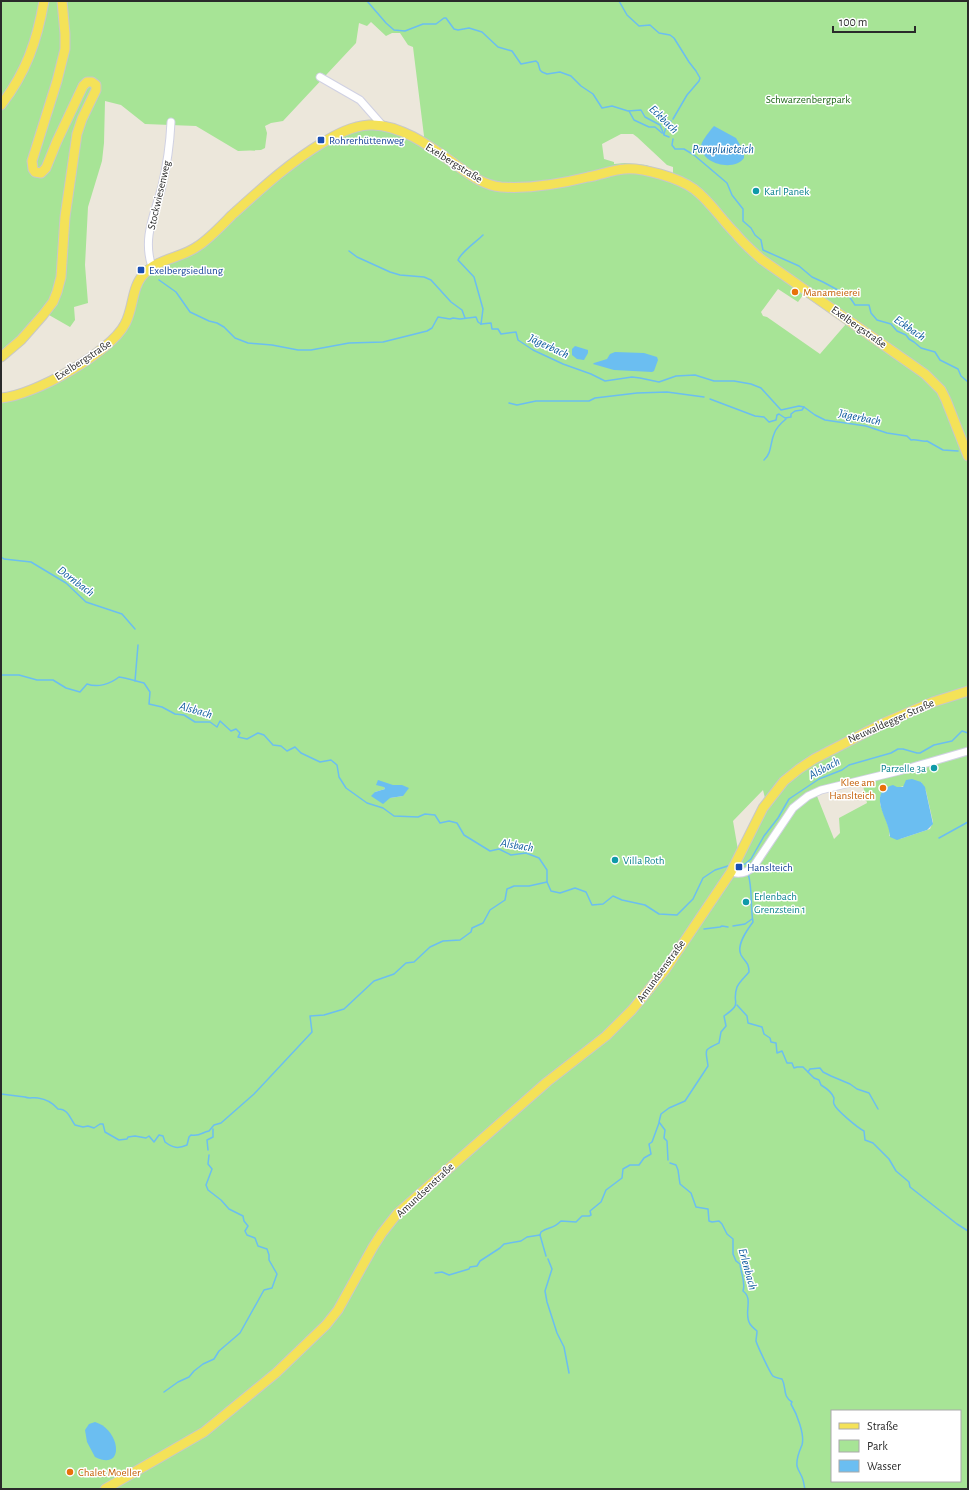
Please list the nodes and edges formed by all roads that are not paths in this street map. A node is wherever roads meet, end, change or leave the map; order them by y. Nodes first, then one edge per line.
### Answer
1 (44, 1) edge
2 (62, 1) edge
3 (320, 77) dead end
4 (1, 105) edge
5 (171, 122) dead end
6 (382, 125) junction
7 (152, 267) junction
8 (1, 357) edge
9 (1, 398) edge
10 (966, 453) edge
11 (968, 691) edge
12 (968, 751) edge
13 (732, 871) junction
14 (105, 1489) edge

1 - 4 main road
2 - 8 main road
3 - 6 street
5 - 7 street, Stockwiesenweg
6 - 7 main road, Exelbergstraße
6 - 10 main road, Exelbergstraße
7 - 9 main road, Exelbergstraße
11 - 13 main road, Neuwaldegger Straße
12 - 13 street
13 - 14 main road, Amundsenstraße

